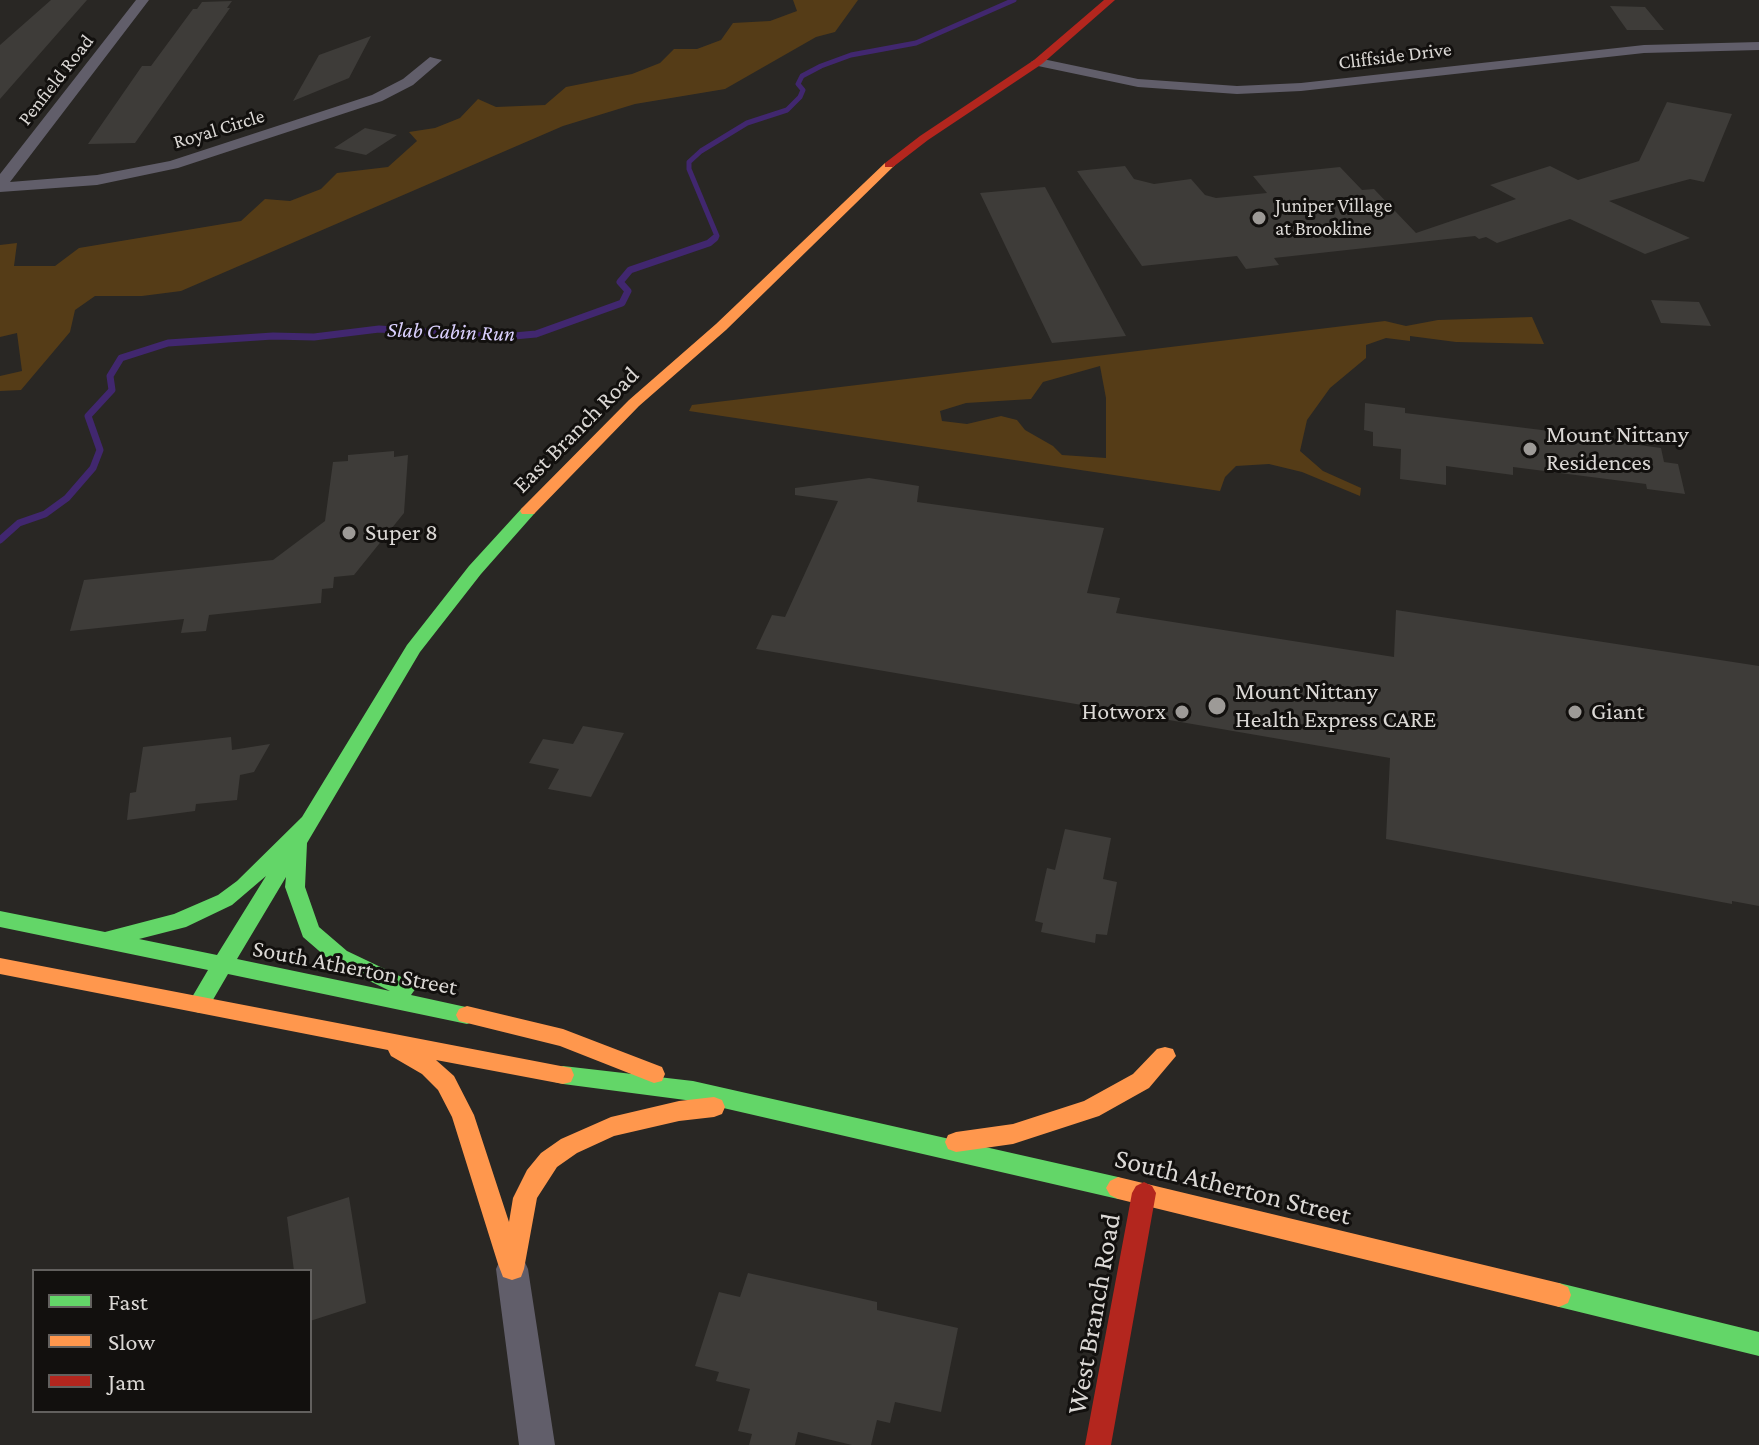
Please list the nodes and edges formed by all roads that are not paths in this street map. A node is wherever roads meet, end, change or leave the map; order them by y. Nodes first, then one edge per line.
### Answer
1 (143, 0) edge
2 (1110, 0) edge
3 (1759, 46) edge
4 (435, 60) dead end
5 (1038, 62) junction
6 (0, 185) edge
7 (305, 823) junction
8 (0, 919) edge
9 (102, 941) junction
10 (0, 966) edge
11 (221, 966) junction
12 (199, 1004) junction
13 (474, 1017) junction
14 (335, 1032) junction
15 (1165, 1056) dead end
16 (693, 1091) junction
17 (753, 1105) junction
18 (925, 1144) junction
19 (1144, 1193) junction
20 (512, 1269) junction
21 (1756, 1346) edge
22 (537, 1445) edge
23 (1098, 1445) edge

1 - 6 street, Penfield Road
2 - 5 main road, East Branch Road
3 - 5 street, Cliffside Drive
4 - 6 street, Royal Circle
5 - 7 main road, East Branch Road
7 - 9 main road
7 - 11 main road, East Branch Road
7 - 13 main road
8 - 9 main road, South Atherton Street
9 - 11 main road, South Atherton Street
10 - 12 main road, South Atherton Street
11 - 12 main road, East Branch Road
11 - 13 main road, South Atherton Street
12 - 14 main road, South Atherton Street
13 - 16 main road, South Atherton Street
14 - 16 main road, South Atherton Street
14 - 20 main road
15 - 18 main road
16 - 17 main road, South Atherton Street
17 - 18 main road, South Atherton Street
17 - 20 main road
18 - 19 main road, South Atherton Street
19 - 21 main road, South Atherton Street
19 - 23 main road, West Branch Road
20 - 22 street

